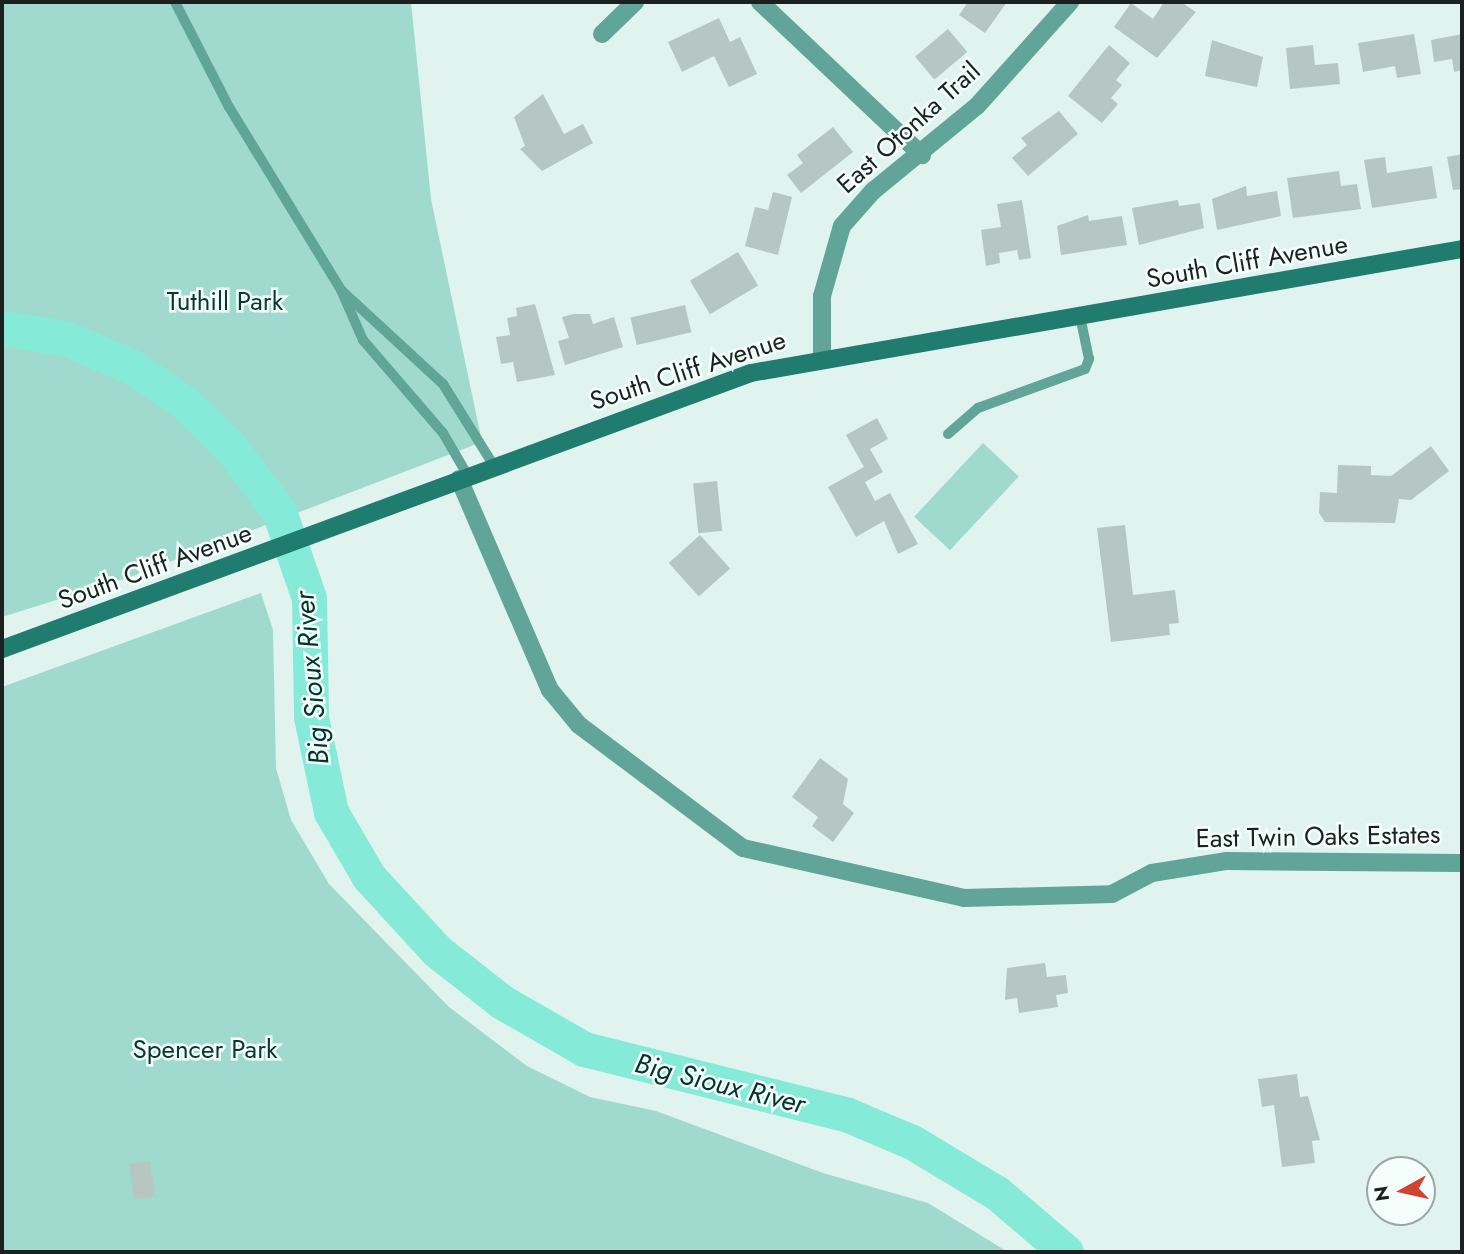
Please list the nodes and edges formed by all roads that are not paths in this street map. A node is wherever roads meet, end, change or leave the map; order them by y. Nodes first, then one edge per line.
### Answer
1 (175, 2) edge
2 (635, 2) edge
3 (760, 2) edge
4 (1070, 2) edge
5 (602, 34) dead end
6 (922, 155) junction
7 (1462, 249) edge
8 (341, 290) junction
9 (1080, 316) junction
10 (822, 356) junction
11 (948, 435) dead end
12 (494, 466) junction
13 (463, 477) junction
14 (2, 649) edge
15 (1462, 863) edge

1 - 8 lane
2 - 5 street
3 - 6 street
4 - 6 street, East Otonka Trail
6 - 10 street, East Otonka Trail
7 - 9 main road, South Cliff Avenue
8 - 12 lane
8 - 13 lane
9 - 10 main road, South Cliff Avenue
9 - 11 lane
10 - 12 main road, South Cliff Avenue
12 - 13 main road, South Cliff Avenue
13 - 14 main road, South Cliff Avenue
13 - 15 street, East Twin Oaks Estates

